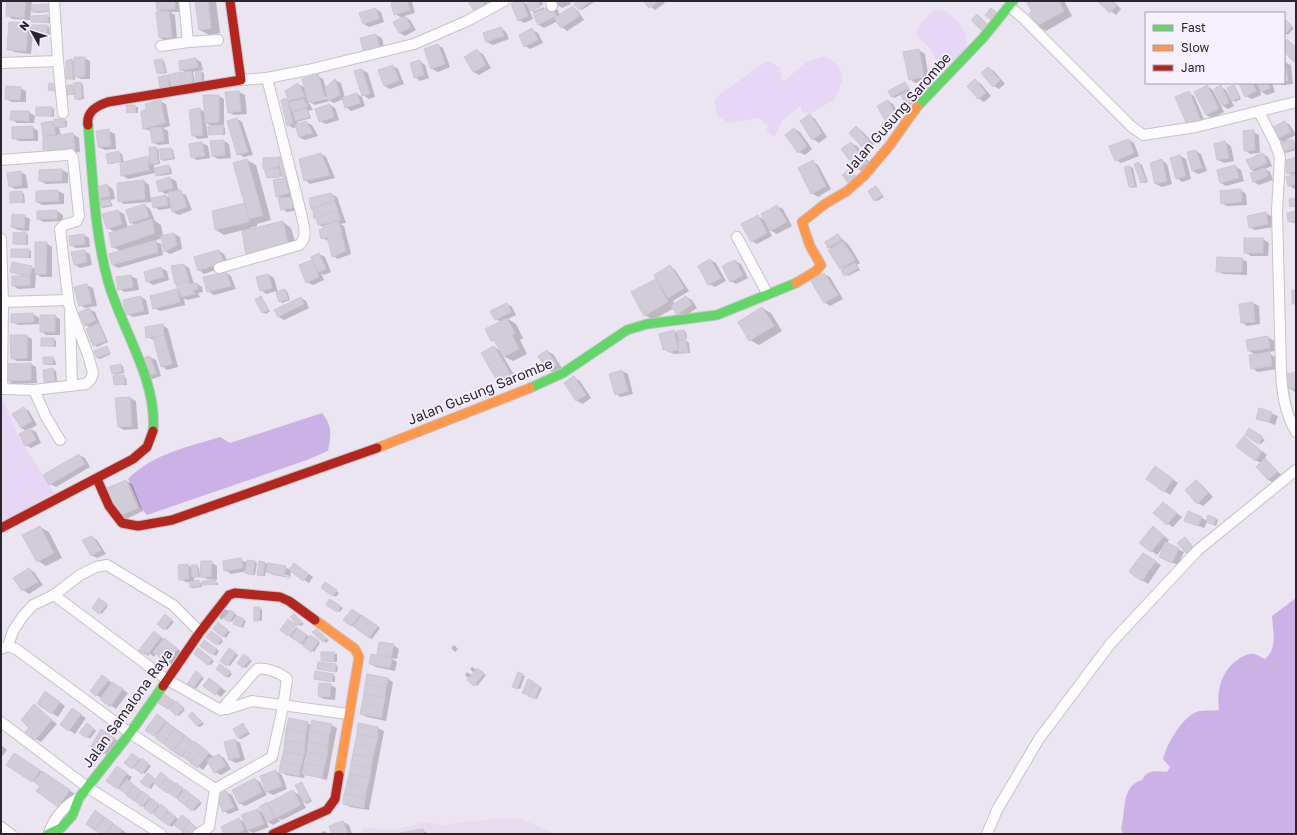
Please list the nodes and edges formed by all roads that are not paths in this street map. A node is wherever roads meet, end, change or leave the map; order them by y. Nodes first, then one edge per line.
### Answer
1 (54, 1) edge
2 (184, 1) edge
3 (230, 1) edge
4 (504, 1) edge
5 (1012, 4) edge
6 (218, 40) dead end
7 (188, 42) junction
8 (161, 46) dead end
9 (58, 61) junction
10 (1, 63) edge
11 (266, 78) junction
12 (241, 80) junction
13 (1296, 102) edge
14 (63, 112) dead end
15 (1259, 112) junction
16 (1, 160) edge
17 (737, 237) dead end
18 (1, 240) edge
19 (219, 268) dead end
20 (767, 293) junction
21 (3, 302) junction
22 (69, 304) junction
23 (72, 386) junction
24 (36, 390) junction
25 (1296, 432) edge
26 (60, 440) dead end
27 (1296, 470) edge
28 (97, 479) junction
29 (1, 528) edge
30 (54, 595) junction
31 (200, 632) junction
32 (4, 648) edge
33 (166, 679) junction
34 (283, 707) junction
35 (221, 710) junction
36 (348, 714) junction
37 (1, 722) edge
38 (130, 733) junction
39 (87, 786) junction
40 (215, 789) junction
41 (79, 798) joint
42 (1, 827) edge
43 (211, 830) edge
44 (11, 834) edge
45 (49, 834) edge
46 (161, 834) edge
47 (198, 834) edge
48 (273, 834) edge
49 (987, 834) edge

1 - 9 street
2 - 7 street
3 - 12 street
4 - 11 street
5 - 15 street
5 - 20 street, Jalan Gusung Sarombe
6 - 7 street
7 - 8 street
9 - 10 street
9 - 14 street
11 - 12 street
11 - 19 street
12 - 28 street
13 - 15 street
15 - 25 street
16 - 22 street
17 - 20 street
18 - 21 street
20 - 28 street, Jalan Gusung Sarombe
21 - 22 street
21 - 24 street
22 - 23 street
22 - 23 street
23 - 24 street
24 - 26 street
27 - 49 street
28 - 29 street
30 - 31 street
30 - 32 street
30 - 33 street
31 - 33 street, Jalan Samalona Raya
31 - 36 street, Jalan Samalona Raya
32 - 38 street
33 - 35 street
33 - 38 street, Jalan Samalona Raya
34 - 35 street
34 - 35 street
34 - 36 street
34 - 40 street
36 - 48 street
37 - 39 street
38 - 39 street, Jalan Samalona Raya
38 - 40 street
39 - 41 street, Jalan Samalona Raya
39 - 46 street
40 - 43 street
41 - 45 street
42 - 44 street
43 - 47 street

